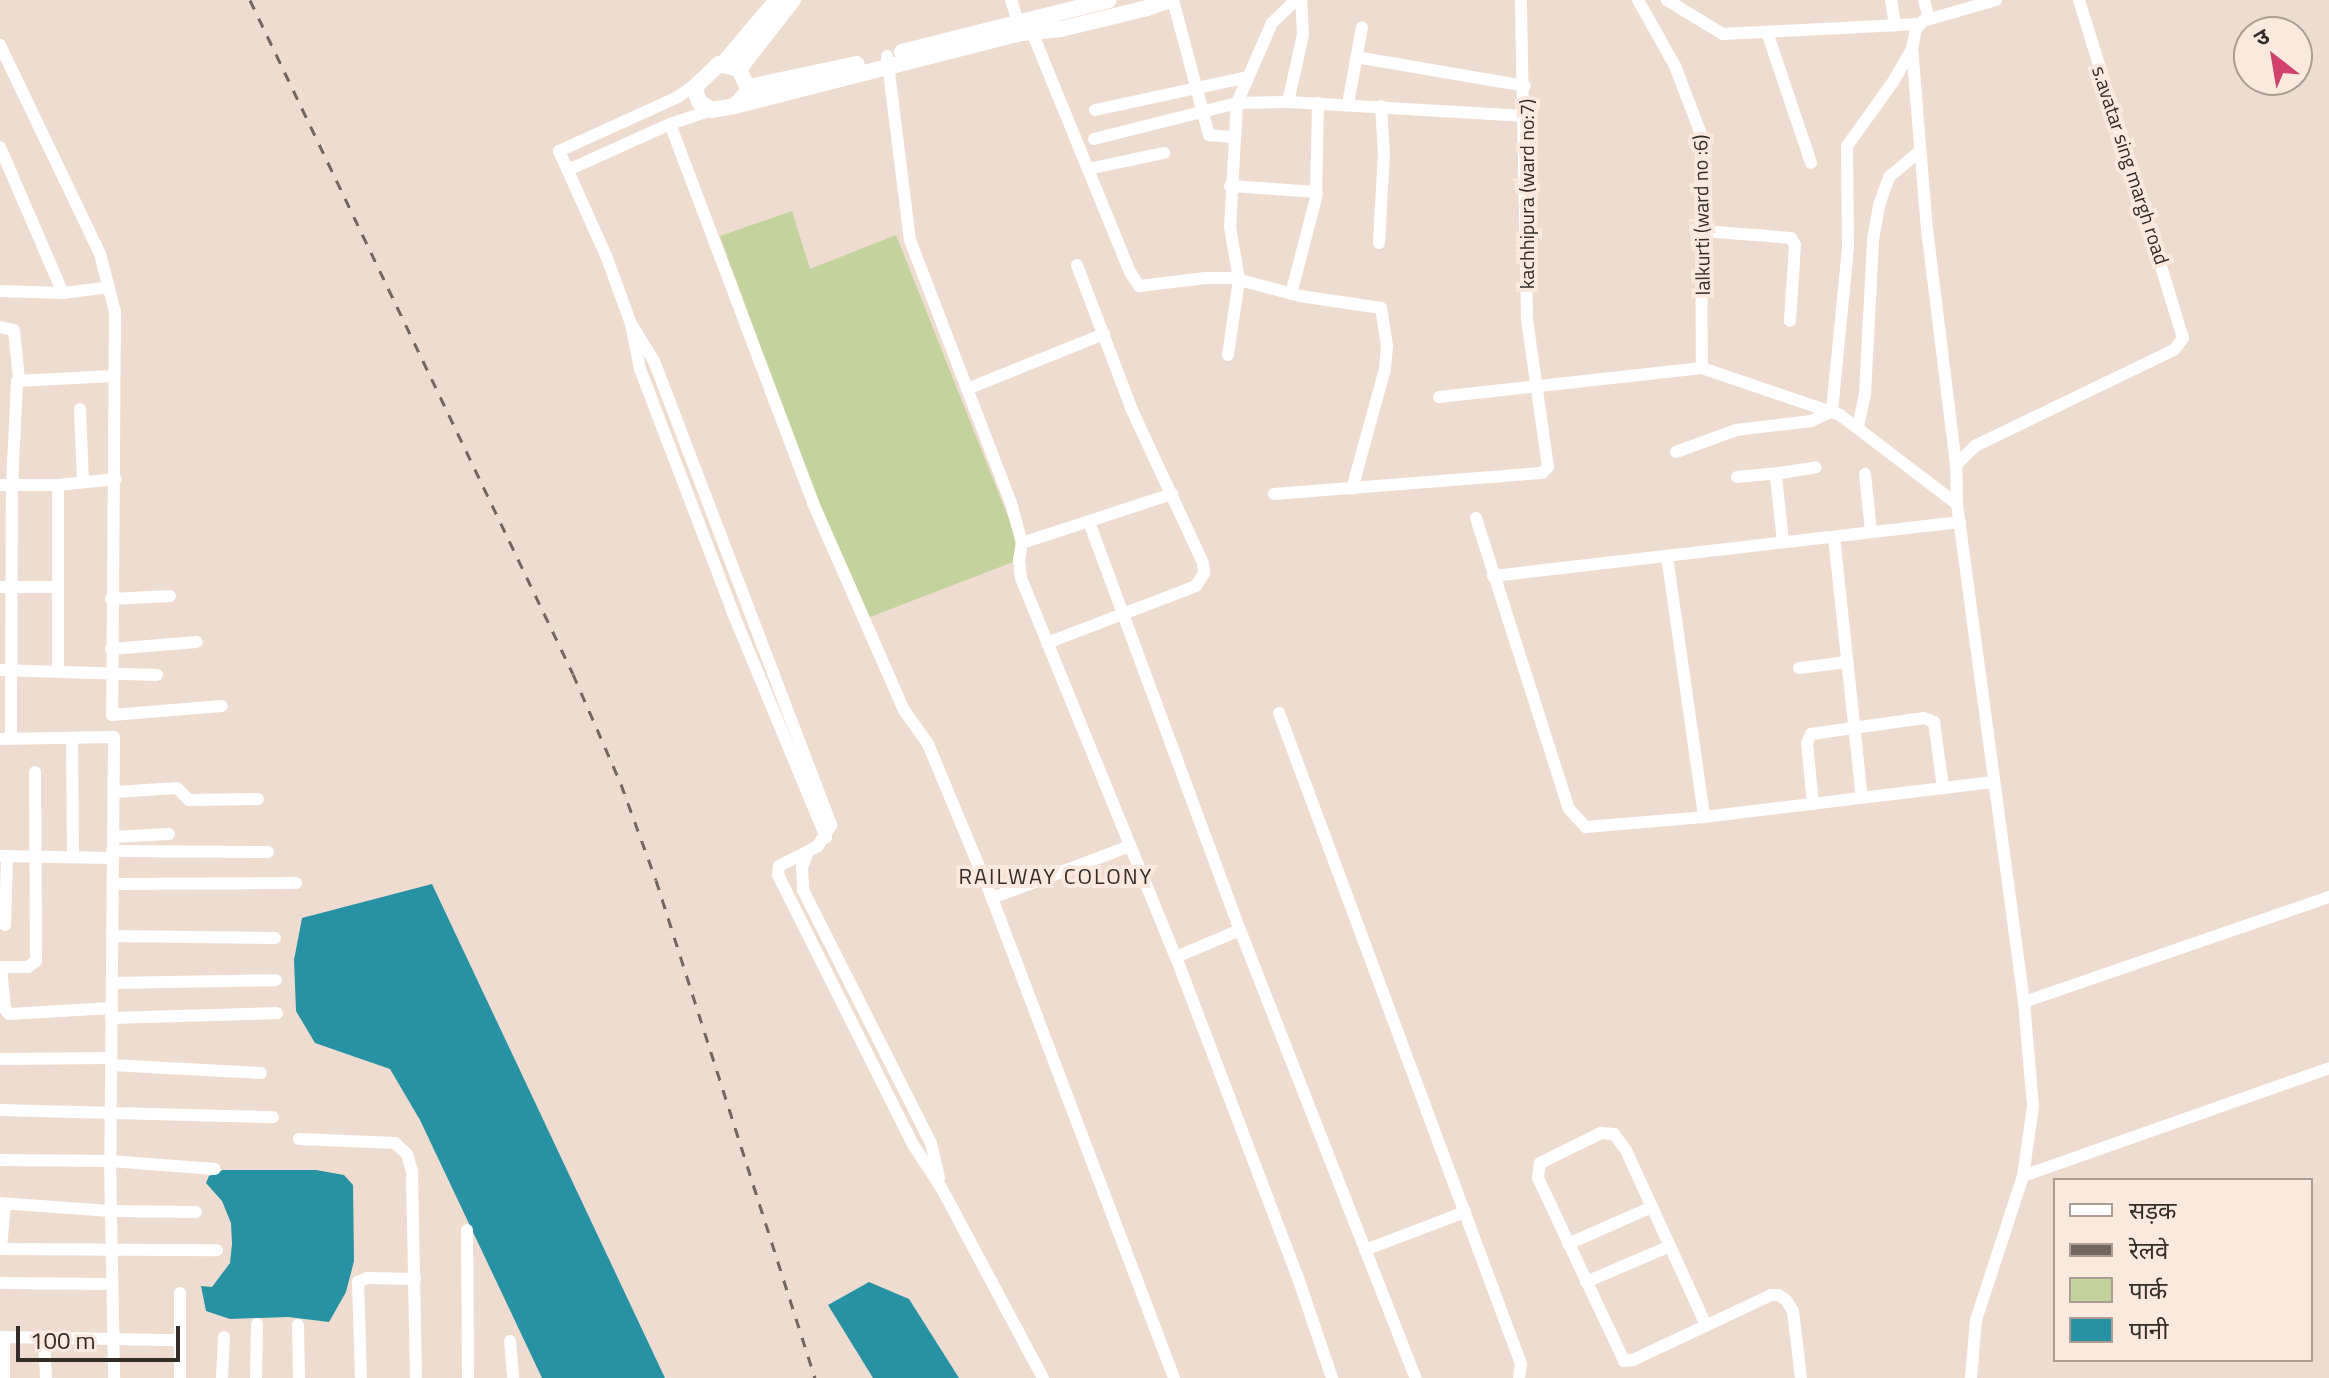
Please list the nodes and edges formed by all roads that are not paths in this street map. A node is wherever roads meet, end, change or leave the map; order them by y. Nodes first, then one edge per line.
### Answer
1 (793, 0) edge
2 (1011, 0) edge
3 (1109, 0) edge
4 (1171, 0) edge
5 (1298, 0) edge
6 (1521, 0) edge
7 (1638, 0) edge
8 (1667, 0) edge
9 (1891, 0) edge
10 (1924, 0) edge
11 (1996, 0) edge
12 (2079, 0) edge
13 (776, 5) edge
14 (1683, 6) edge
15 (1924, 22) junction
16 (1895, 26) junction
17 (1362, 27) dead end
18 (1024, 29) junction
19 (1767, 32) junction
20 (0, 45) edge
21 (1912, 49) junction
22 (1356, 57) junction
23 (888, 61) junction
24 (731, 66) junction
25 (1247, 77) junction
26 (697, 83) junction
27 (1525, 86) junction
28 (749, 87) junction
29 (1195, 87) junction
30 (1288, 102) junction
31 (1237, 103) junction
32 (1318, 103) junction
33 (1348, 104) junction
34 (735, 106) junction
35 (1381, 106) junction
36 (712, 110) junction
37 (1095, 110) dead end
38 (1201, 113) junction
39 (1525, 116) junction
40 (670, 124) junction
41 (1234, 137) junction
42 (1094, 139) dead end
43 (0, 147) edge
44 (1919, 152) junction
45 (1164, 153) dead end
46 (1811, 163) dead end
47 (1088, 169) junction
48 (568, 170) junction
49 (1230, 186) junction
50 (1317, 192) junction
51 (1703, 231) junction
52 (1379, 243) dead end
53 (1077, 265) dead end
54 (1239, 280) junction
55 (109, 287) junction
56 (0, 291) edge
57 (63, 293) junction
58 (1291, 294) junction
59 (1790, 321) dead end
60 (0, 327) edge
61 (1104, 334) junction
62 (1228, 355) dead end
63 (1702, 368) junction
64 (114, 376) junction
65 (19, 379) junction
66 (1538, 388) junction
67 (967, 389) junction
68 (1439, 397) dead end
69 (80, 409) dead end
70 (1832, 411) junction
71 (1858, 427) junction
72 (1676, 452) dead end
73 (1956, 465) junction
74 (1816, 467) dead end
75 (1780, 473) junction
76 (1865, 474) dead end
77 (1737, 477) dead end
78 (116, 479) junction
79 (83, 482) junction
80 (6, 485) edge
81 (58, 485) junction
82 (1352, 489) junction
83 (1172, 494) junction
84 (1274, 494) dead end
85 (1957, 504) junction
86 (1476, 518) dead end
87 (1089, 522) junction
88 (1960, 522) junction
89 (1871, 532) junction
90 (1834, 537) junction
91 (1783, 542) junction
92 (1022, 543) junction
93 (1667, 556) junction
94 (1493, 576) junction
95 (58, 587) junction
96 (5, 588) edge
97 (170, 596) dead end
98 (111, 599) junction
99 (1126, 615) junction
100 (197, 642) dead end
101 (1047, 643) junction
102 (111, 649) junction
103 (1847, 662) junction
104 (1799, 668) dead end
105 (4, 670) edge
106 (58, 671) junction
107 (112, 673) junction
108 (157, 675) dead end
109 (222, 706) dead end
110 (1279, 713) dead end
111 (112, 715) junction
112 (1854, 727) junction
113 (114, 737) junction
114 (5, 738) edge
115 (72, 738) junction
116 (35, 772) dead end
117 (1993, 782) junction
118 (1943, 788) junction
119 (114, 792) junction
120 (1862, 798) junction
121 (258, 799) dead end
122 (1813, 804) junction
123 (1704, 817) junction
124 (169, 834) dead end
125 (113, 837) junction
126 (1128, 847) junction
127 (268, 852) dead end
128 (807, 854) junction
129 (112, 855) junction
130 (3, 856) edge
131 (37, 856) junction
132 (73, 857) junction
133 (296, 883) dead end
134 (113, 884) junction
135 (2329, 897) edge
136 (992, 898) junction
137 (5, 925) dead end
138 (1240, 930) junction
139 (112, 936) junction
140 (275, 938) dead end
141 (1176, 957) junction
142 (0, 967) edge
143 (276, 980) dead end
144 (112, 983) junction
145 (850, 986) junction
146 (837, 993) junction
147 (2024, 1002) junction
148 (112, 1013) junction
149 (277, 1013) dead end
150 (0, 1059) edge
151 (111, 1062) junction
152 (2329, 1068) edge
153 (261, 1073) dead end
154 (0, 1110) edge
155 (110, 1113) junction
156 (273, 1117) dead end
157 (299, 1139) dead end
158 (0, 1160) edge
159 (110, 1161) junction
160 (215, 1169) dead end
161 (2023, 1176) junction
162 (942, 1189) junction
163 (3, 1204) edge
164 (1652, 1207) junction
165 (110, 1211) junction
166 (196, 1212) dead end
167 (1465, 1212) junction
168 (467, 1230) dead end
169 (1568, 1244) junction
170 (1670, 1246) junction
171 (110, 1247) junction
172 (1, 1248) edge
173 (217, 1250) dead end
174 (1365, 1250) junction
175 (415, 1279) junction
176 (1586, 1282) junction
177 (0, 1283) edge
178 (110, 1284) junction
179 (180, 1293) dead end
180 (257, 1324) dead end
181 (298, 1325) dead end
182 (1706, 1325) junction
183 (2, 1337) edge
184 (44, 1337) junction
185 (111, 1337) junction
186 (224, 1337) dead end
187 (180, 1340) junction
188 (510, 1341) dead end
189 (1521, 1377) edge
190 (4, 1378) edge
191 (46, 1378) edge
192 (114, 1378) edge
193 (180, 1378) edge
194 (222, 1378) edge
195 (256, 1378) edge
196 (299, 1378) edge
197 (361, 1378) edge
198 (416, 1378) edge
199 (468, 1378) edge
200 (513, 1378) edge
201 (1043, 1378) edge
202 (1174, 1378) edge
203 (1332, 1378) edge
204 (1416, 1378) edge
205 (1801, 1378) edge
206 (1971, 1378) edge

1 - 13 street
2 - 18 street
3 - 18 street
4 - 18 street
4 - 29 street
5 - 25 street
5 - 30 street
6 - 27 street, kachhipura (ward no:7)
7 - 51 street, lalkurti (ward no :6)
8 - 14 street
9 - 16 street
10 - 15 street
11 - 15 street
12 - 73 street, s.avatar sing margh road
13 - 24 street
14 - 19 street
15 - 16 street
15 - 21 street
16 - 19 street
17 - 22 street
18 - 23 street
18 - 47 street
19 - 46 street
20 - 55 street
21 - 44 street
21 - 70 street
22 - 27 street
22 - 33 street
23 - 28 street
23 - 34 street
23 - 67 street
24 - 26 street
24 - 28 street
25 - 29 street
25 - 31 street
26 - 36 street
26 - 48 street
27 - 39 street, kachhipura (ward no:7)
28 - 34 street
29 - 37 street
29 - 38 street
30 - 31 street
30 - 32 street
31 - 38 street
31 - 41 street
32 - 33 street
32 - 50 street
33 - 35 street
34 - 36 street
35 - 39 street
35 - 52 street
36 - 40 street
38 - 41 street
38 - 42 street
39 - 66 street, kachhipura (ward no:7)
40 - 48 street
40 - 136 street
41 - 49 street
43 - 57 street
44 - 71 street
44 - 73 street
45 - 47 street
47 - 54 street
48 - 128 street
49 - 50 street
49 - 54 street
50 - 58 street
51 - 59 street
51 - 63 street, lalkurti (ward no :6)
53 - 61 street
54 - 58 street
54 - 62 street
55 - 57 street
55 - 64 street
56 - 57 street
58 - 82 street
60 - 65 street
61 - 67 street
61 - 83 street
63 - 66 street
63 - 70 street
64 - 65 street
64 - 78 street
65 - 80 street
66 - 68 street
66 - 82 street, kachhipura (ward no:7)
67 - 92 street
69 - 79 street
70 - 71 street
70 - 72 street
71 - 85 street
73 - 85 street
74 - 75 street
75 - 77 street
75 - 91 street
76 - 89 street
78 - 79 street
78 - 98 street
79 - 81 street
80 - 81 street
80 - 96 street
81 - 95 street
82 - 84 street
83 - 87 street
83 - 99 street
85 - 88 street
86 - 94 street
87 - 92 street
87 - 99 street
88 - 89 street
88 - 117 street
89 - 90 street
90 - 91 street
90 - 103 street
91 - 93 street
92 - 101 street
93 - 94 street
93 - 123 street
94 - 123 street
95 - 96 street
95 - 106 street
96 - 105 street
97 - 98 street
98 - 102 street
99 - 101 street
99 - 138 street
100 - 102 street
101 - 126 street
102 - 107 street
103 - 104 street
103 - 112 street
105 - 106 street
105 - 114 street
106 - 107 street
107 - 108 street
107 - 111 street
109 - 111 street
110 - 167 street
111 - 113 street
112 - 118 street
112 - 120 street
112 - 122 street
113 - 115 street
113 - 119 street
114 - 115 street
115 - 132 street
116 - 131 street
117 - 118 street
117 - 147 street
118 - 120 street
119 - 121 street
119 - 125 street
120 - 122 street
122 - 123 street
124 - 125 street
125 - 129 street
126 - 136 street
126 - 141 street
127 - 129 street
128 - 145 street
128 - 146 street
129 - 132 street
129 - 134 street
130 - 131 street
130 - 137 street
131 - 132 street
131 - 142 street
133 - 134 street
134 - 139 street
135 - 147 street
136 - 202 street
138 - 141 street
138 - 174 street
139 - 140 street
139 - 144 street
141 - 203 street
142 - 148 street
143 - 144 street
144 - 148 street
145 - 146 street
145 - 162 street
146 - 162 street
147 - 161 street
148 - 149 street
148 - 151 street
150 - 151 street
151 - 153 street
151 - 155 street
152 - 161 street
154 - 155 street
155 - 156 street
155 - 159 street
157 - 175 street
158 - 159 street
159 - 160 street
159 - 165 street
161 - 206 street
162 - 201 street
163 - 165 street
163 - 172 street
164 - 169 street
164 - 169 street
164 - 170 street
165 - 166 street
165 - 171 street
167 - 174 street
167 - 189 street
168 - 199 street
169 - 176 street
170 - 176 street
170 - 182 street
171 - 172 street
171 - 173 street
171 - 178 street
174 - 204 street
175 - 197 street
175 - 198 street
176 - 182 street
177 - 178 street
178 - 185 street
179 - 187 street
180 - 195 street
181 - 196 street
182 - 205 street
183 - 184 street
183 - 190 street
184 - 185 street
184 - 191 street
185 - 187 street
185 - 192 street
186 - 194 street
187 - 193 street
188 - 200 street

